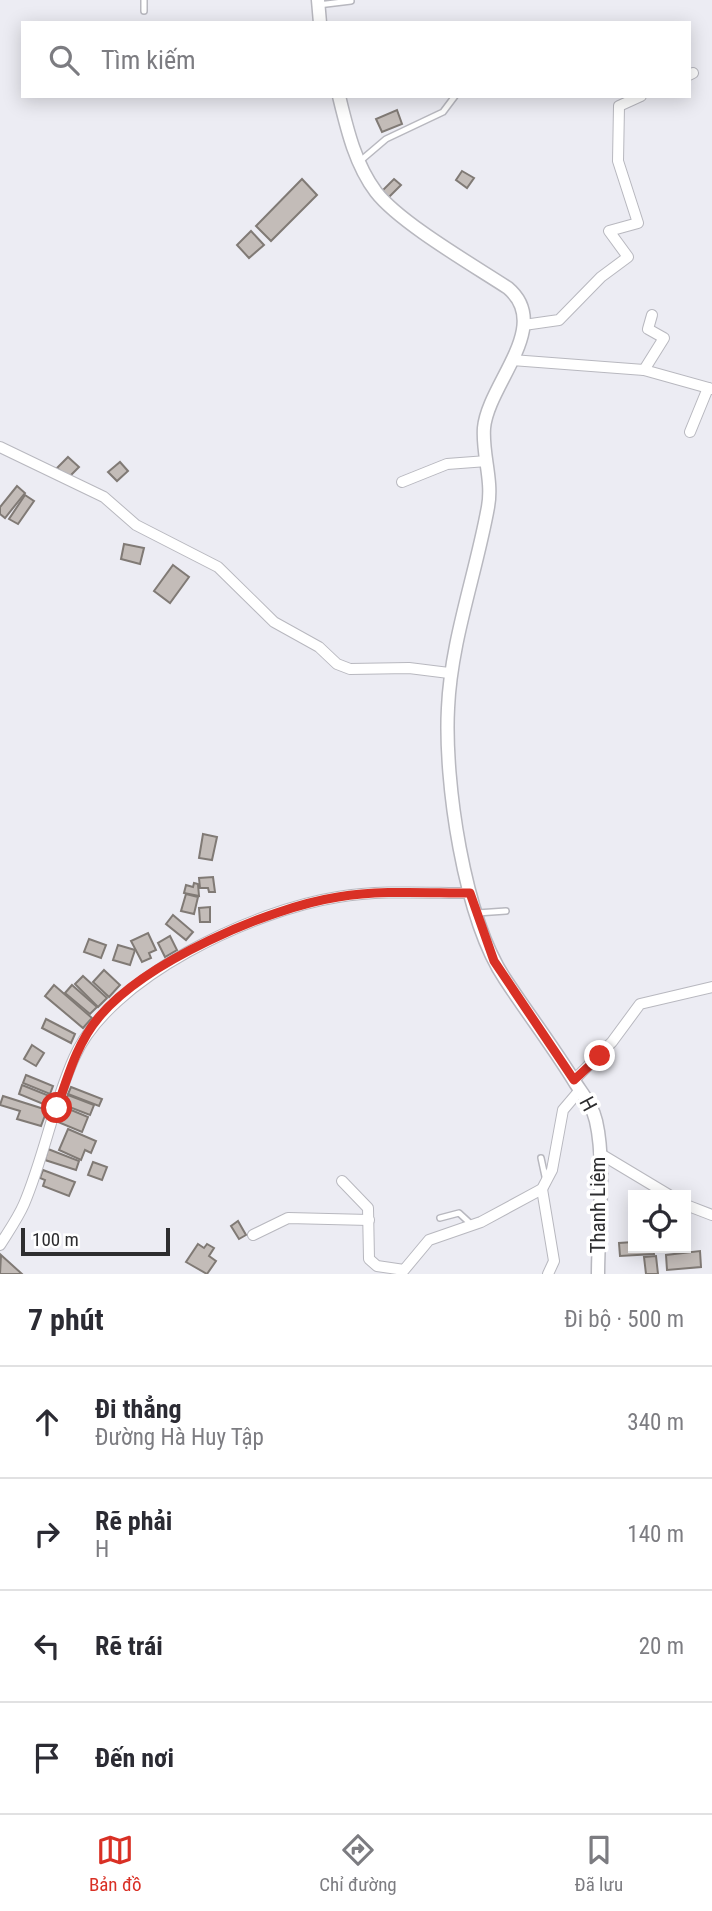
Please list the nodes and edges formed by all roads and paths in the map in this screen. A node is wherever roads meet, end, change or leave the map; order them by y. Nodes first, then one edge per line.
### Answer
1 (144, 0) edge
2 (351, 1) edge
3 (318, 2) edge
4 (144, 10) dead end
5 (320, 21) edge
6 (340, 98) edge
7 (454, 98) edge
8 (637, 98) edge
9 (359, 162) junction
10 (652, 315) dead end
11 (524, 324) junction
12 (512, 360) junction
13 (644, 370) junction
14 (710, 389) edge
15 (690, 432) dead end
16 (0, 447) edge
17 (487, 461) junction
18 (402, 482) dead end
19 (449, 673) junction
20 (470, 893) junction
21 (506, 911) dead end
22 (477, 913) junction
23 (712, 987) edge
24 (577, 1085) junction
25 (598, 1135) joint
26 (599, 1153) junction
27 (541, 1158) dead end
28 (342, 1181) dead end
29 (544, 1187) junction
30 (661, 1190) edge
31 (691, 1207) edge
32 (712, 1215) edge
33 (440, 1218) dead end
34 (369, 1220) junction
35 (472, 1225) junction
36 (253, 1235) dead end
37 (0, 1245) edge
38 (548, 1274) edge
39 (598, 1274) edge

1 - 4 lane
2 - 3 lane
3 - 5 street
6 - 9 street
7 - 9 lane
8 - 11 street
9 - 11 street
10 - 13 street
11 - 12 street, H
12 - 13 street
12 - 17 street, H
13 - 14 street
14 - 15 street
16 - 19 street
17 - 18 street
17 - 19 street, H
19 - 20 street, H
20 - 22 street, H
20 - 37 street
21 - 22 lane
22 - 24 street, H
23 - 24 street
24 - 25 street, H
24 - 29 street
25 - 26 street, Thanh Liêm
26 - 30 street
26 - 39 street, Thanh Liêm
27 - 29 lane
28 - 34 street
29 - 35 street
29 - 38 street
31 - 32 street
33 - 35 lane
34 - 35 street
34 - 36 street

